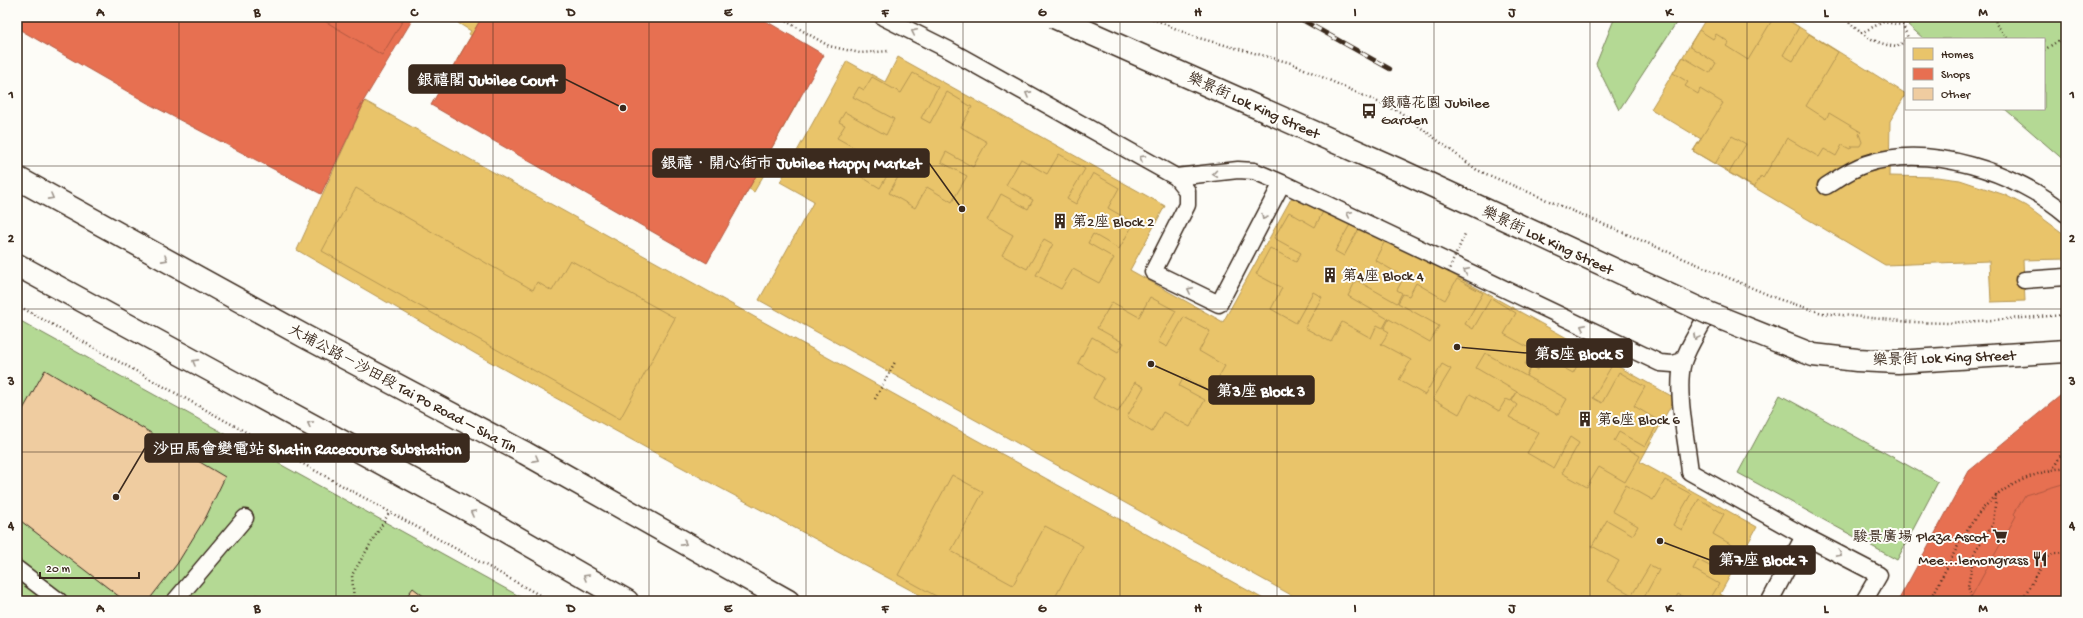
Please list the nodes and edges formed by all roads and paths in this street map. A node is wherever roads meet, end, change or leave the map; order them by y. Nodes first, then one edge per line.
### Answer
1 (779, 17) edge
2 (883, 17) edge
3 (1054, 17) edge
4 (1149, 17) edge
5 (1843, 17) edge
6 (1995, 17) edge
7 (1861, 33) junction
8 (2066, 36) edge
9 (1908, 38) edge
10 (2007, 38) edge
11 (1905, 40) edge
12 (2045, 49) edge
13 (894, 50) dead end
14 (1176, 177) junction
15 (17, 178) edge
16 (1282, 183) junction
17 (1826, 186) dead end
18 (2066, 214) edge
19 (1465, 234) dead end
20 (17, 265) edge
21 (1448, 272) dead end
22 (2066, 277) edge
23 (2024, 280) dead end
24 (17, 305) edge
25 (1708, 313) junction
26 (2066, 315) edge
27 (2066, 351) edge
28 (1683, 361) junction
29 (895, 362) dead end
30 (1660, 364) junction
31 (1680, 388) junction
32 (874, 399) dead end
33 (2066, 446) edge
34 (2066, 467) edge
35 (2053, 468) junction
36 (1996, 495) junction
37 (389, 513) junction
38 (245, 518) dead end
39 (1804, 536) junction
40 (2066, 552) edge
41 (17, 569) edge
42 (59, 601) edge
43 (175, 601) edge
44 (354, 601) edge
45 (550, 601) edge
46 (627, 601) edge
47 (788, 601) edge
48 (1770, 601) edge
49 (1864, 601) edge
50 (1930, 601) edge
51 (1972, 601) edge
52 (2021, 601) edge

1 - 13 path
14 -> 2 lane
3 - 25 main road, 樂景街 Lok King Street, bridge
4 - 26 path, bridge
5 - 7 path
6 - 10 path
7 - 9 path
7 - 11 path
8 - 12 path
16 -> 14 lane
16 -> 14 lane
15 -> 47 main road, 大埔公路－沙田段 Tai Po Road – Sha Tin
30 -> 16 lane
17 - 18 lane
19 - 21 path, bridge
46 -> 20 main road
22 - 23 lane
24 - 37 path
25 - 27 main road, 樂景街 Lok King Street, bridge
25 -> 28 lane
28 - 30 lane
28 - 31 lane
29 - 32 path
30 - 31 lane
31 - 39 lane
33 - 35 path, bridge
34 - 35 path
35 - 36 path
36 - 50 path
36 - 51 path
37 - 44 path
37 - 45 path
38 - 43 lane
39 - 48 lane
39 -> 49 lane
40 - 52 path
41 - 42 lane

